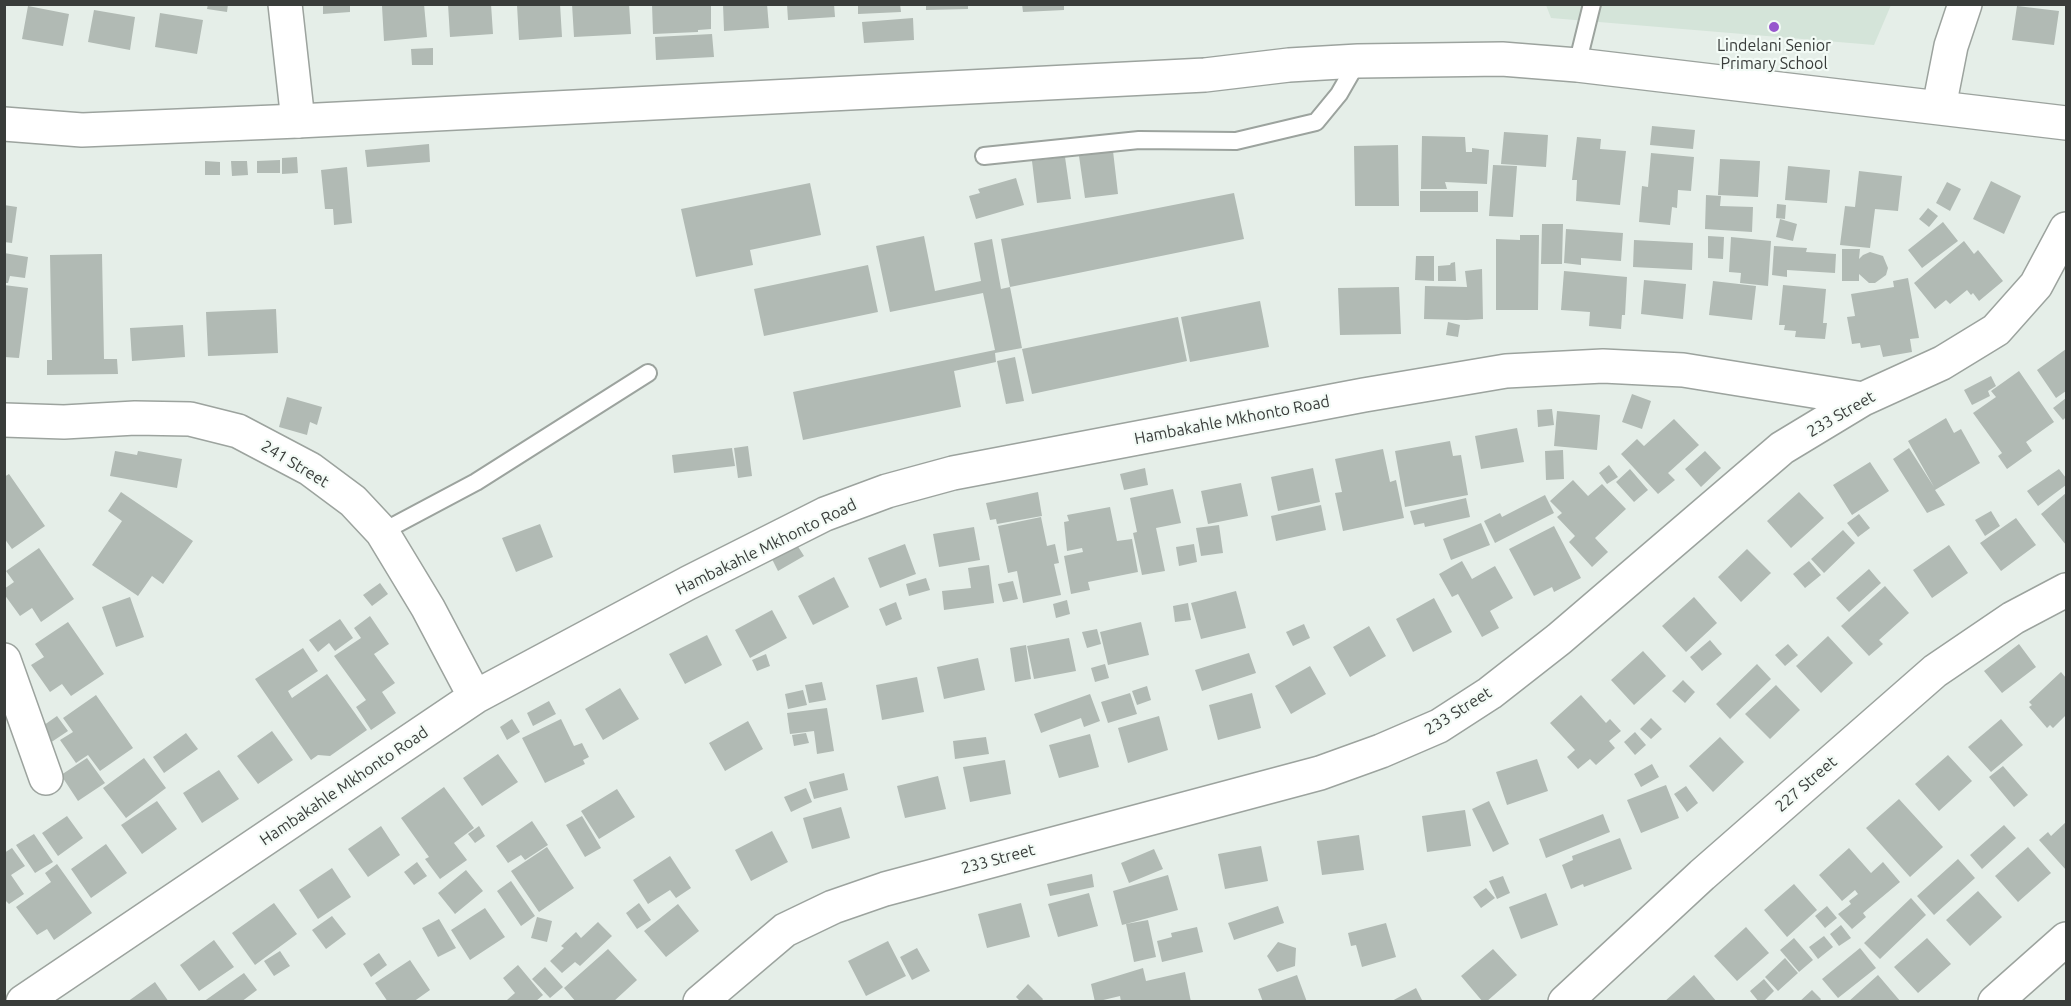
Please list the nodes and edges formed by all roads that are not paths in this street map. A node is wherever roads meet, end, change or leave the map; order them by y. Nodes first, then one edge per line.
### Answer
1 (285, 4) edge
2 (1592, 4) edge
3 (1965, 4) edge
4 (1358, 61) junction
5 (1577, 65) junction
6 (1939, 107) junction
7 (298, 121) junction
8 (2067, 123) edge
9 (4, 124) edge
10 (984, 156) dead end
11 (2067, 230) edge
12 (648, 373) dead end
13 (1863, 399) junction
14 (4, 420) edge
15 (382, 532) junction
16 (2067, 590) edge
17 (4, 660) edge
18 (475, 697) junction
19 (46, 778) dead end
20 (2067, 939) edge
21 (23, 1002) edge
22 (700, 1002) edge
23 (1565, 1002) edge
24 (1995, 1002) edge

1 - 7 street
2 - 5 lane
3 - 6 street
4 - 5 street
4 - 7 street
4 - 10 lane
5 - 6 street
6 - 8 street
7 - 9 street
11 - 13 street, 233 Street
12 - 15 lane
13 - 18 street, Hambakahle Mkhonto Road
13 - 22 street, 233 Street
14 - 15 street, 241 Street
15 - 18 street, 241 Street
16 - 23 street, 227 Street
17 - 19 street
18 - 21 street, Hambakahle Mkhonto Road
20 - 24 street

